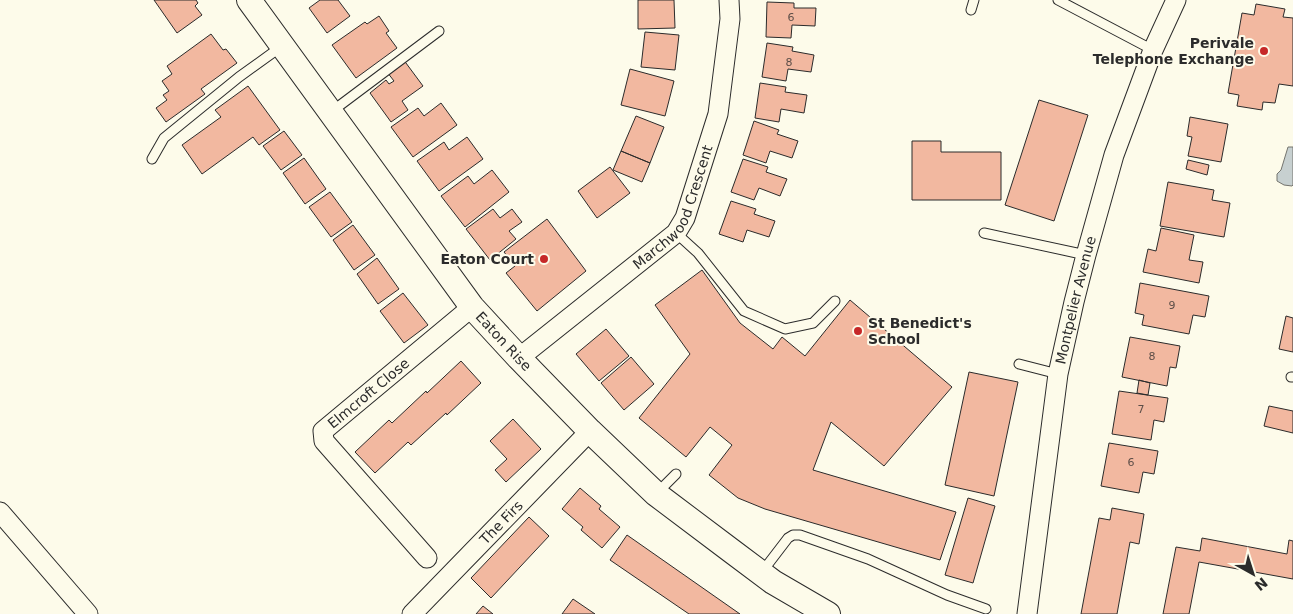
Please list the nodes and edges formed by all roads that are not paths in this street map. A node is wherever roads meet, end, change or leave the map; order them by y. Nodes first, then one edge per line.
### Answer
1 (249, 0) edge
2 (730, 0) edge
3 (974, 0) edge
4 (1058, 0) edge
5 (1176, 0) edge
6 (971, 10) dead end
7 (439, 31) dead end
8 (282, 46) junction
9 (1153, 50) junction
10 (330, 112) junction
11 (152, 159) dead end
12 (676, 233) junction
13 (984, 233) dead end
14 (1086, 255) junction
15 (835, 302) dead end
16 (472, 307) junction
17 (519, 358) junction
18 (1020, 364) dead end
19 (1058, 374) junction
20 (590, 431) junction
21 (676, 474) dead end
22 (656, 494) junction
23 (0, 512) edge
24 (427, 558) dead end
25 (762, 573) junction
26 (986, 609) dead end
27 (88, 614) edge
28 (412, 614) edge
29 (828, 614) edge
30 (1027, 614) edge

1 - 8 street, Eaton Rise
2 - 12 street, Marchwood Crescent
3 - 6 lane
4 - 9 lane
5 - 9 street, Montpelier Avenue
7 - 10 lane
8 - 10 street, Eaton Rise
8 - 11 lane
9 - 14 street, Montpelier Avenue
10 - 16 street, Eaton Rise
12 - 15 lane
12 - 17 street, Marchwood Crescent
13 - 14 lane
14 - 19 street, Montpelier Avenue
16 - 17 street, Eaton Rise
16 - 24 street, Elmcroft Close
17 - 20 street, Eaton Rise
18 - 19 lane
19 - 30 street, Montpelier Avenue
20 - 22 street, Eaton Rise
20 - 28 street, The Firs
21 - 22 lane
22 - 25 street, Eaton Rise
23 - 27 street
25 - 26 lane
25 - 29 street, Eaton Rise

